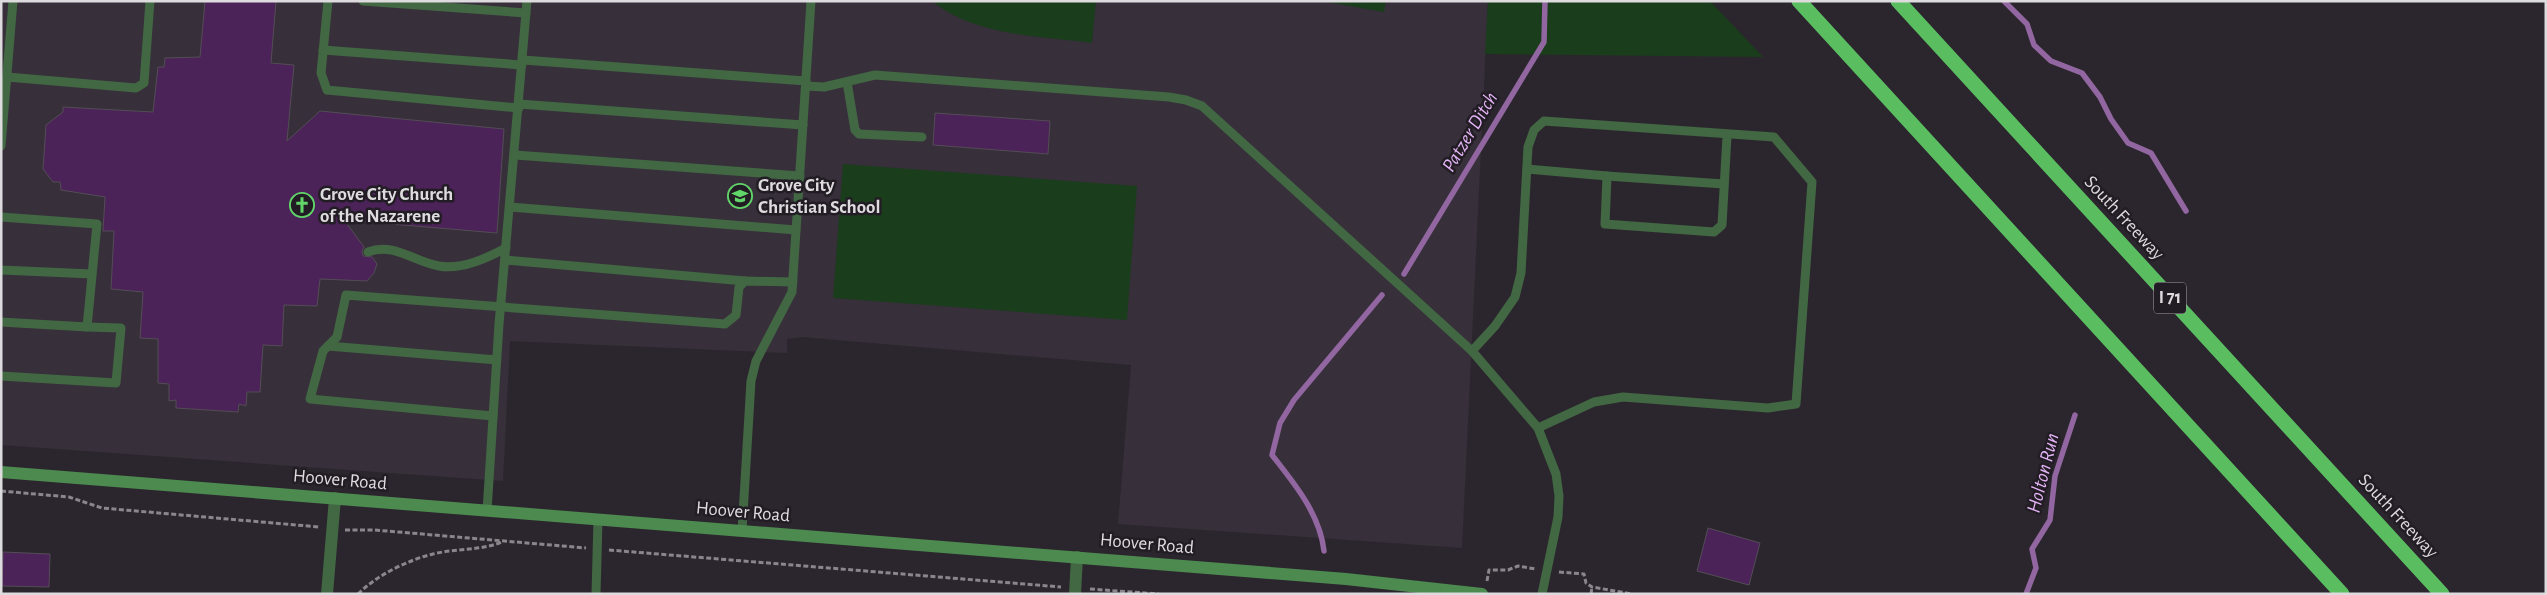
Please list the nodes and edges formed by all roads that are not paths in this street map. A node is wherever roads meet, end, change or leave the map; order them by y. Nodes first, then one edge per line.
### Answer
1 (14, 1) edge
2 (150, 1) edge
3 (328, 1) edge
4 (363, 1) edge
5 (527, 1) edge
6 (811, 1) edge
7 (1799, 1) edge
8 (1898, 1) edge
9 (526, 13) junction
10 (323, 50) junction
11 (522, 63) junction
12 (8, 77) junction
13 (847, 82) junction
14 (806, 83) junction
15 (519, 106) junction
16 (803, 125) junction
17 (1727, 136) junction
18 (922, 137) dead end
19 (1, 146) edge
20 (515, 154) junction
21 (1528, 169) junction
22 (800, 176) junction
23 (1607, 176) junction
24 (1724, 184) junction
25 (510, 207) junction
26 (1, 217) edge
27 (796, 230) junction
28 (506, 248) junction
29 (368, 252) dead end
30 (505, 260) junction
31 (1, 270) edge
32 (92, 274) junction
33 (745, 281) junction
34 (793, 282) junction
35 (500, 308) junction
36 (1, 322) edge
37 (87, 327) junction
38 (328, 346) junction
39 (1472, 351) junction
40 (497, 360) junction
41 (1, 376) edge
42 (493, 416) junction
43 (1538, 428) junction
44 (1, 472) edge
45 (335, 498) junction
46 (487, 511) junction
47 (598, 519) junction
48 (742, 531) junction
49 (1077, 557) junction
50 (1075, 591) edge
51 (327, 594) edge
52 (596, 594) edge
53 (1482, 594) edge
54 (1542, 594) edge
55 (2342, 594) edge
56 (2442, 594) edge

1 - 12 lane
2 - 12 lane
3 - 10 lane
4 - 9 lane
5 - 9 lane
6 - 14 lane
7 - 55 highway
8 - 56 highway, South Freeway / I 71
9 - 11 lane
10 - 11 lane
10 - 15 lane
11 - 14 lane
11 - 15 lane
12 - 19 lane
13 - 14 lane
13 - 18 lane
13 - 39 lane
14 - 16 lane
15 - 16 lane
15 - 20 lane
16 - 22 lane
17 - 21 lane
17 - 24 lane
17 - 43 lane
20 - 22 lane
20 - 25 lane
21 - 23 lane
21 - 39 lane
22 - 27 lane
23 - 24 lane
23 - 24 lane
25 - 27 lane
25 - 28 lane
26 - 32 lane
27 - 34 lane
28 - 29 lane
28 - 30 lane
30 - 33 lane
30 - 35 lane
31 - 32 lane
32 - 37 lane
33 - 34 lane
33 - 35 lane
34 - 48 lane
35 - 38 lane
35 - 40 lane
36 - 37 lane
37 - 41 lane
38 - 40 lane
38 - 42 lane
39 - 43 lane
40 - 42 lane
42 - 46 lane
43 - 54 lane
44 - 45 main road, Hoover Road
45 - 46 main road, Hoover Road
45 - 51 street
46 - 47 main road, Hoover Road
47 - 48 main road, Hoover Road
47 - 52 lane
48 - 49 main road, Hoover Road
49 - 50 street
49 - 53 main road, Hoover Road

